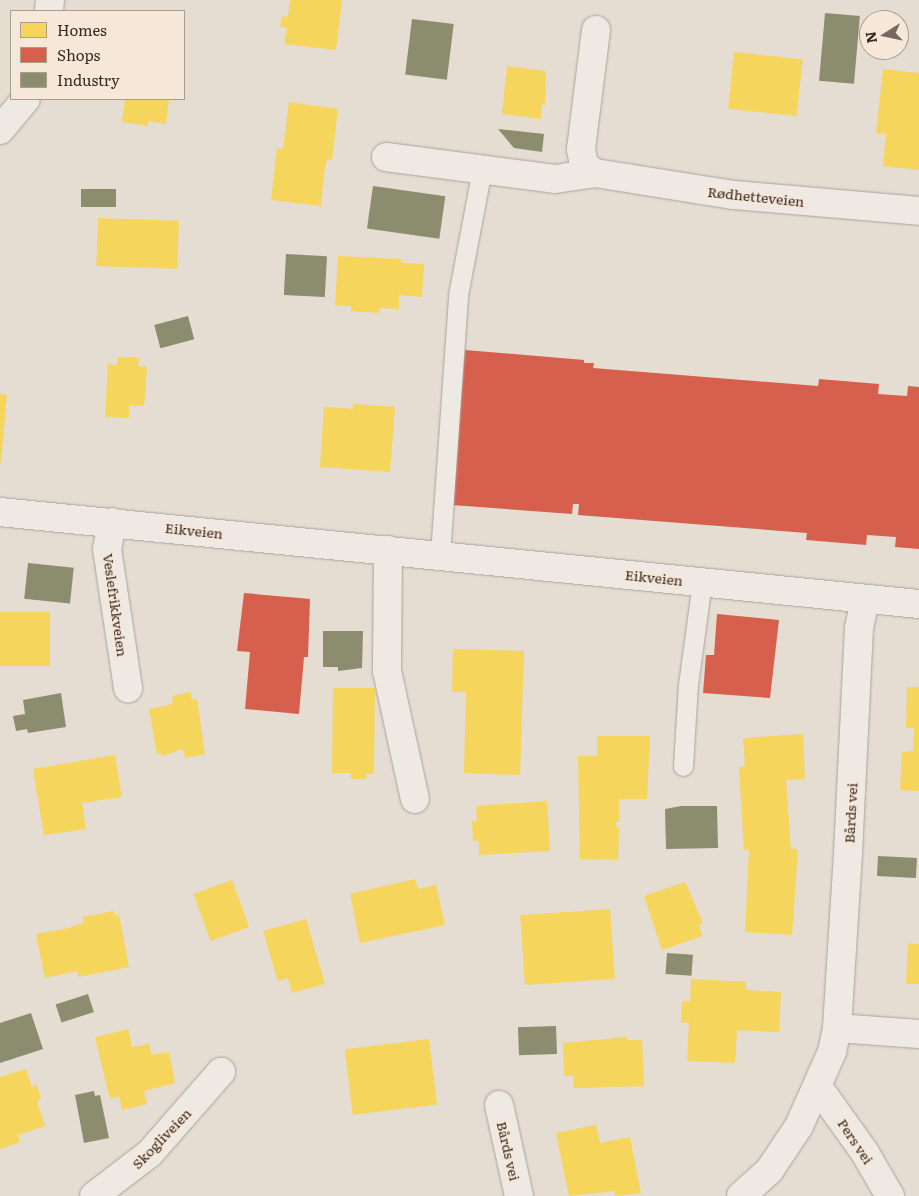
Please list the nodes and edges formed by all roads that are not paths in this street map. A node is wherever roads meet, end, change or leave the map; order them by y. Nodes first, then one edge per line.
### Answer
1 (596, 30) dead end
2 (25, 100) edge
3 (0, 130) edge
4 (386, 156) dead end
5 (482, 169) junction
6 (595, 173) junction
7 (919, 211) edge
8 (0, 512) edge
9 (112, 522) junction
10 (388, 550) junction
11 (440, 555) junction
12 (702, 582) junction
13 (865, 599) junction
14 (919, 604) edge
15 (128, 688) dead end
16 (683, 766) dead end
17 (415, 800) dead end
18 (837, 1028) junction
19 (919, 1034) edge
20 (221, 1072) dead end
21 (818, 1087) junction
22 (499, 1105) dead end
23 (94, 1196) edge
24 (520, 1196) edge
25 (741, 1196) edge
26 (890, 1196) edge

1 - 6 street
2 - 3 street
4 - 5 street, Rødhetteveien
5 - 6 street, Rødhetteveien
5 - 11 lane
6 - 7 street, Rødhetteveien
8 - 9 street, Eikveien
9 - 10 street, Eikveien
9 - 15 street, Veslefrikkveien
10 - 11 street, Eikveien
10 - 17 street
11 - 12 street, Eikveien
12 - 13 street, Eikveien
12 - 16 lane
13 - 14 street, Eikveien
13 - 18 street, Bårds vei
18 - 19 street
18 - 21 street, Bårds vei
20 - 23 street, Skogliveien
21 - 25 street, Bårds vei
21 - 26 street, Pers vei
22 - 24 street, Bårds vei

